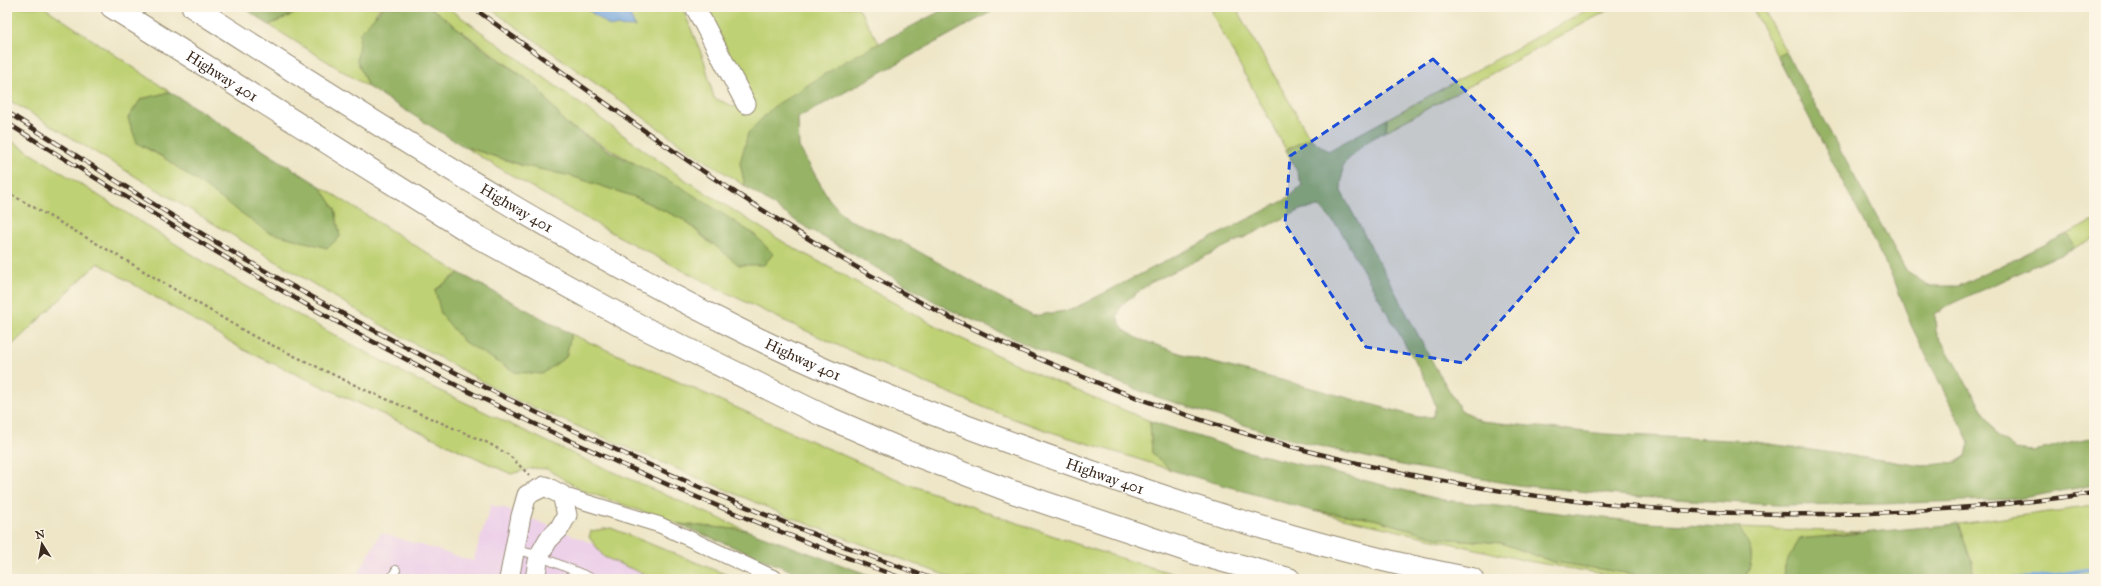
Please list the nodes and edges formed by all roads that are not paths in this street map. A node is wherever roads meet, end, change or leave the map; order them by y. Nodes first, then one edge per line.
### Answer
1 (112, 7) edge
2 (193, 7) edge
3 (695, 7) edge
4 (746, 104) dead end
5 (562, 495) junction
6 (515, 549) junction
7 (539, 556) junction
8 (396, 570) dead end
9 (391, 579) edge
10 (509, 579) edge
11 (535, 579) edge
12 (591, 579) edge
13 (776, 579) edge
14 (1289, 579) edge
15 (1472, 579) edge

1 - 14 highway, Highway 401
2 - 15 highway, Highway 401
3 - 4 street
5 - 6 street
5 - 7 street
5 - 13 street
6 - 7 lane
6 - 10 street
7 - 11 street
7 - 12 lane
8 - 9 lane

